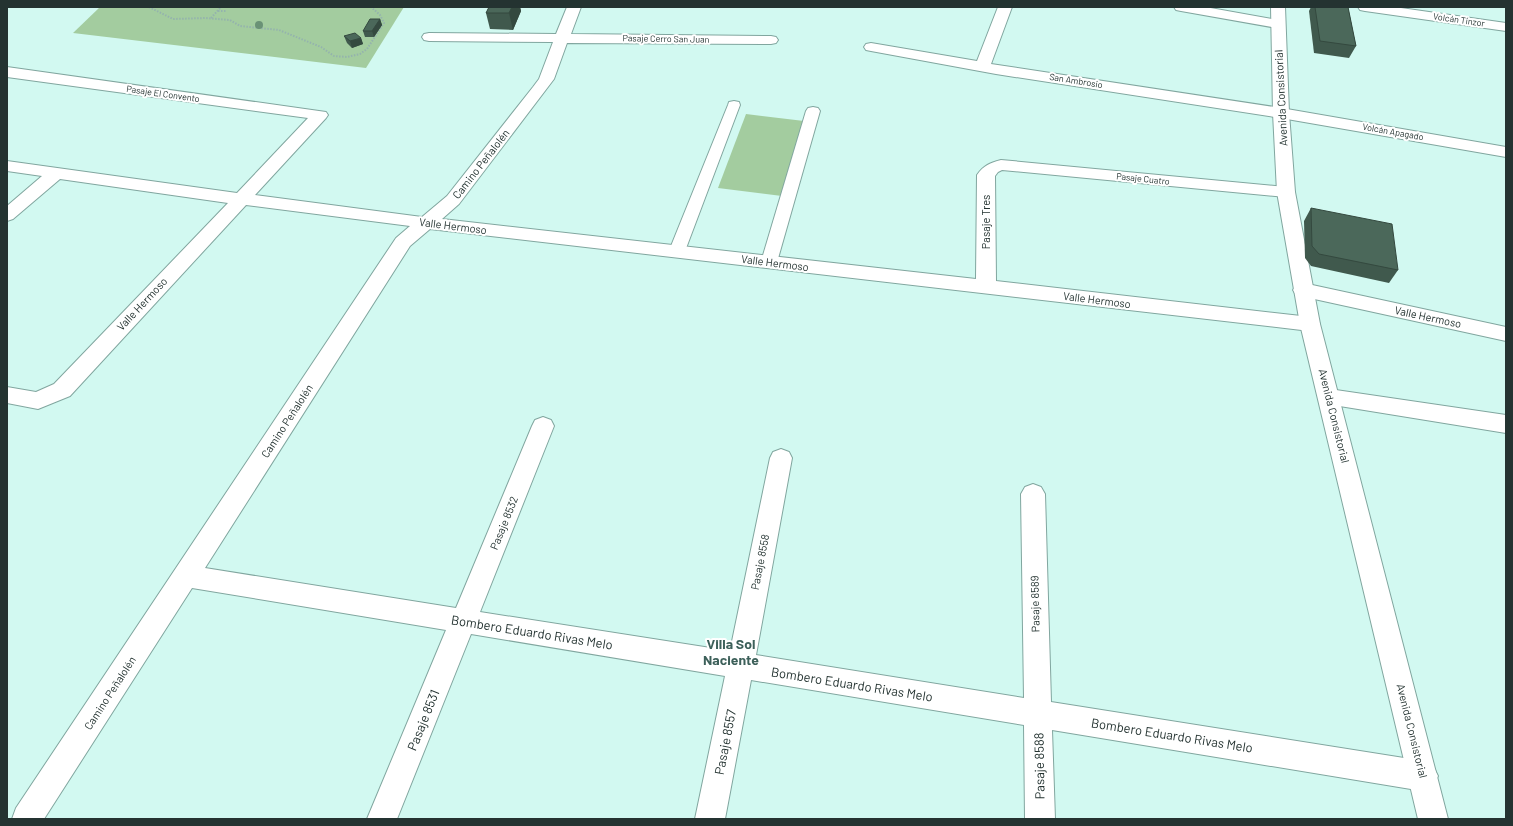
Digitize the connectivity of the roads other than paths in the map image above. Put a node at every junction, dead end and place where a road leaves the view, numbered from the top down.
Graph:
1 (574, 7) edge
2 (1005, 7) edge
3 (1181, 7) edge
4 (1365, 7) edge
5 (1278, 15) edge
6 (1506, 27) edge
7 (429, 37) dead end
8 (562, 38) junction
9 (771, 40) dead end
10 (871, 47) dead end
11 (982, 66) junction
12 (7, 72) edge
13 (734, 105) dead end
14 (813, 111) dead end
15 (1281, 113) junction
16 (320, 115) joint
17 (1506, 152) edge
18 (1001, 165) joint
19 (7, 166) edge
20 (56, 173) junction
21 (1286, 192) junction
22 (240, 200) junction
23 (7, 215) edge
24 (428, 223) junction
25 (677, 252) junction
26 (769, 262) junction
27 (986, 287) junction
28 (1303, 290) junction
29 (1310, 324) junction
30 (1506, 334) edge
31 (7, 395) edge
32 (1329, 397) junction
33 (1506, 424) edge
34 (543, 426) dead end
35 (781, 458) dead end
36 (1033, 494) dead end
37 (186, 576) junction
38 (464, 620) junction
39 (740, 666) junction
40 (1038, 714) junction
41 (1423, 776) junction
42 (27, 819) edge
43 (382, 819) edge
44 (710, 819) edge
45 (1040, 819) edge
46 (1433, 819) edge

1 - 8 street, Camino Peñalolén
2 - 11 street
3 - 5 street
4 - 6 street, Volcán Tinzor
5 - 15 street, Avenida Consistorial
7 - 8 street
8 - 9 street, Pasaje Cerro San Juan
8 - 24 street, Camino Peñalolén
10 - 11 street, San Ambrosio
11 - 15 street, San Ambrosio
12 - 16 street, Pasaje El Convento
13 - 25 lane
14 - 26 lane
15 - 17 street, Volcán Apagado
15 - 21 street, Avenida Consistorial
16 - 22 street, Valle Hermoso
18 - 21 street, Pasaje Cuatro
18 - 27 street, Pasaje Tres
19 - 20 street, Valle Hermoso
20 - 22 street, Valle Hermoso
20 - 23 street
21 - 28 street, Avenida Consistorial
22 - 24 street, Valle Hermoso
22 - 31 street, Valle Hermoso
24 - 25 street, Valle Hermoso
24 - 37 street, Camino Peñalolén
25 - 26 street, Valle Hermoso
26 - 27 street, Valle Hermoso
27 - 29 street, Valle Hermoso
28 - 29 street, Avenida Consistorial
28 - 30 street, Valle Hermoso
29 - 32 street, Avenida Consistorial
32 - 33 street
32 - 41 street, Avenida Consistorial
34 - 38 street, Pasaje 8532
35 - 39 street, Pasaje 8558
36 - 40 street, Pasaje 8589
37 - 38 street, Bombero Eduardo Rivas Melo
37 - 42 street, Camino Peñalolén
38 - 39 street, Bombero Eduardo Rivas Melo
38 - 43 street, Pasaje 8531
39 - 40 street, Bombero Eduardo Rivas Melo
39 - 44 street, Pasaje 8557
40 - 41 street, Bombero Eduardo Rivas Melo
40 - 45 street, Pasaje 8588
41 - 46 street, Avenida Consistorial

